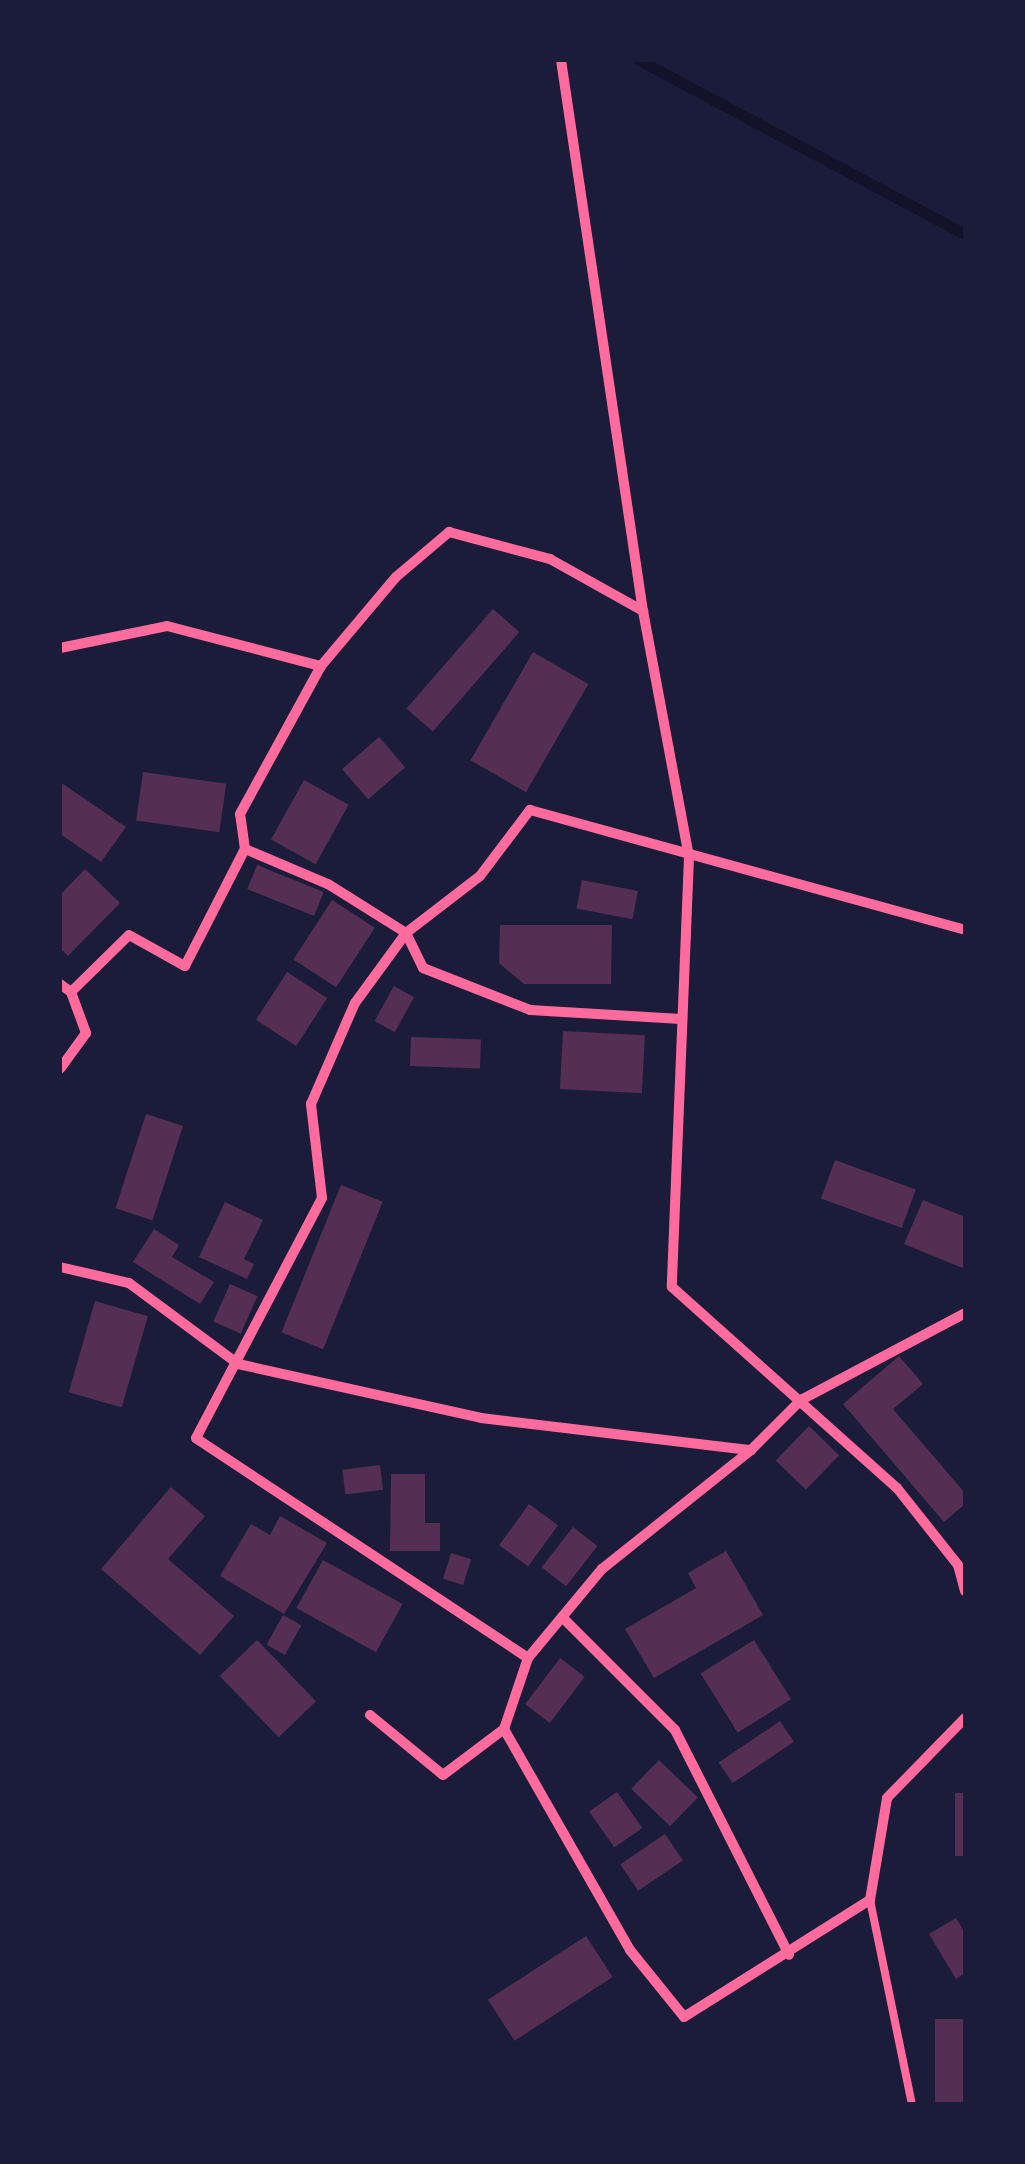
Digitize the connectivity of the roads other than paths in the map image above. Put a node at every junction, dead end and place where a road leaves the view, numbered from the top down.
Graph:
1 (561, 60) edge
2 (644, 611) junction
3 (60, 648) edge
4 (321, 666) junction
5 (245, 849) junction
6 (689, 857) junction
7 (965, 930) edge
8 (406, 933) junction
9 (60, 984) edge
10 (71, 992) junction
11 (680, 1019) junction
12 (60, 1069) edge
13 (60, 1267) edge
14 (965, 1313) edge
15 (238, 1364) junction
16 (800, 1400) junction
17 (751, 1450) junction
18 (965, 1591) edge
19 (562, 1617) junction
20 (528, 1658) junction
21 (370, 1715) dead end
22 (965, 1718) edge
23 (504, 1729) junction
24 (870, 1900) junction
25 (789, 1955) junction
26 (912, 2104) edge

1 - 2 street
2 - 4 street
2 - 6 street
3 - 4 street
4 - 5 street
5 - 8 street
5 - 10 street
6 - 7 street
6 - 8 street
6 - 11 street
8 - 11 street
8 - 15 street
9 - 10 street
10 - 12 street
11 - 16 street
13 - 15 street
14 - 16 street
15 - 17 street
15 - 20 street
16 - 17 street
16 - 18 street
17 - 19 street
19 - 20 street
19 - 25 street
20 - 23 street
21 - 23 street
22 - 24 street
23 - 25 street
24 - 25 street
24 - 26 lane

